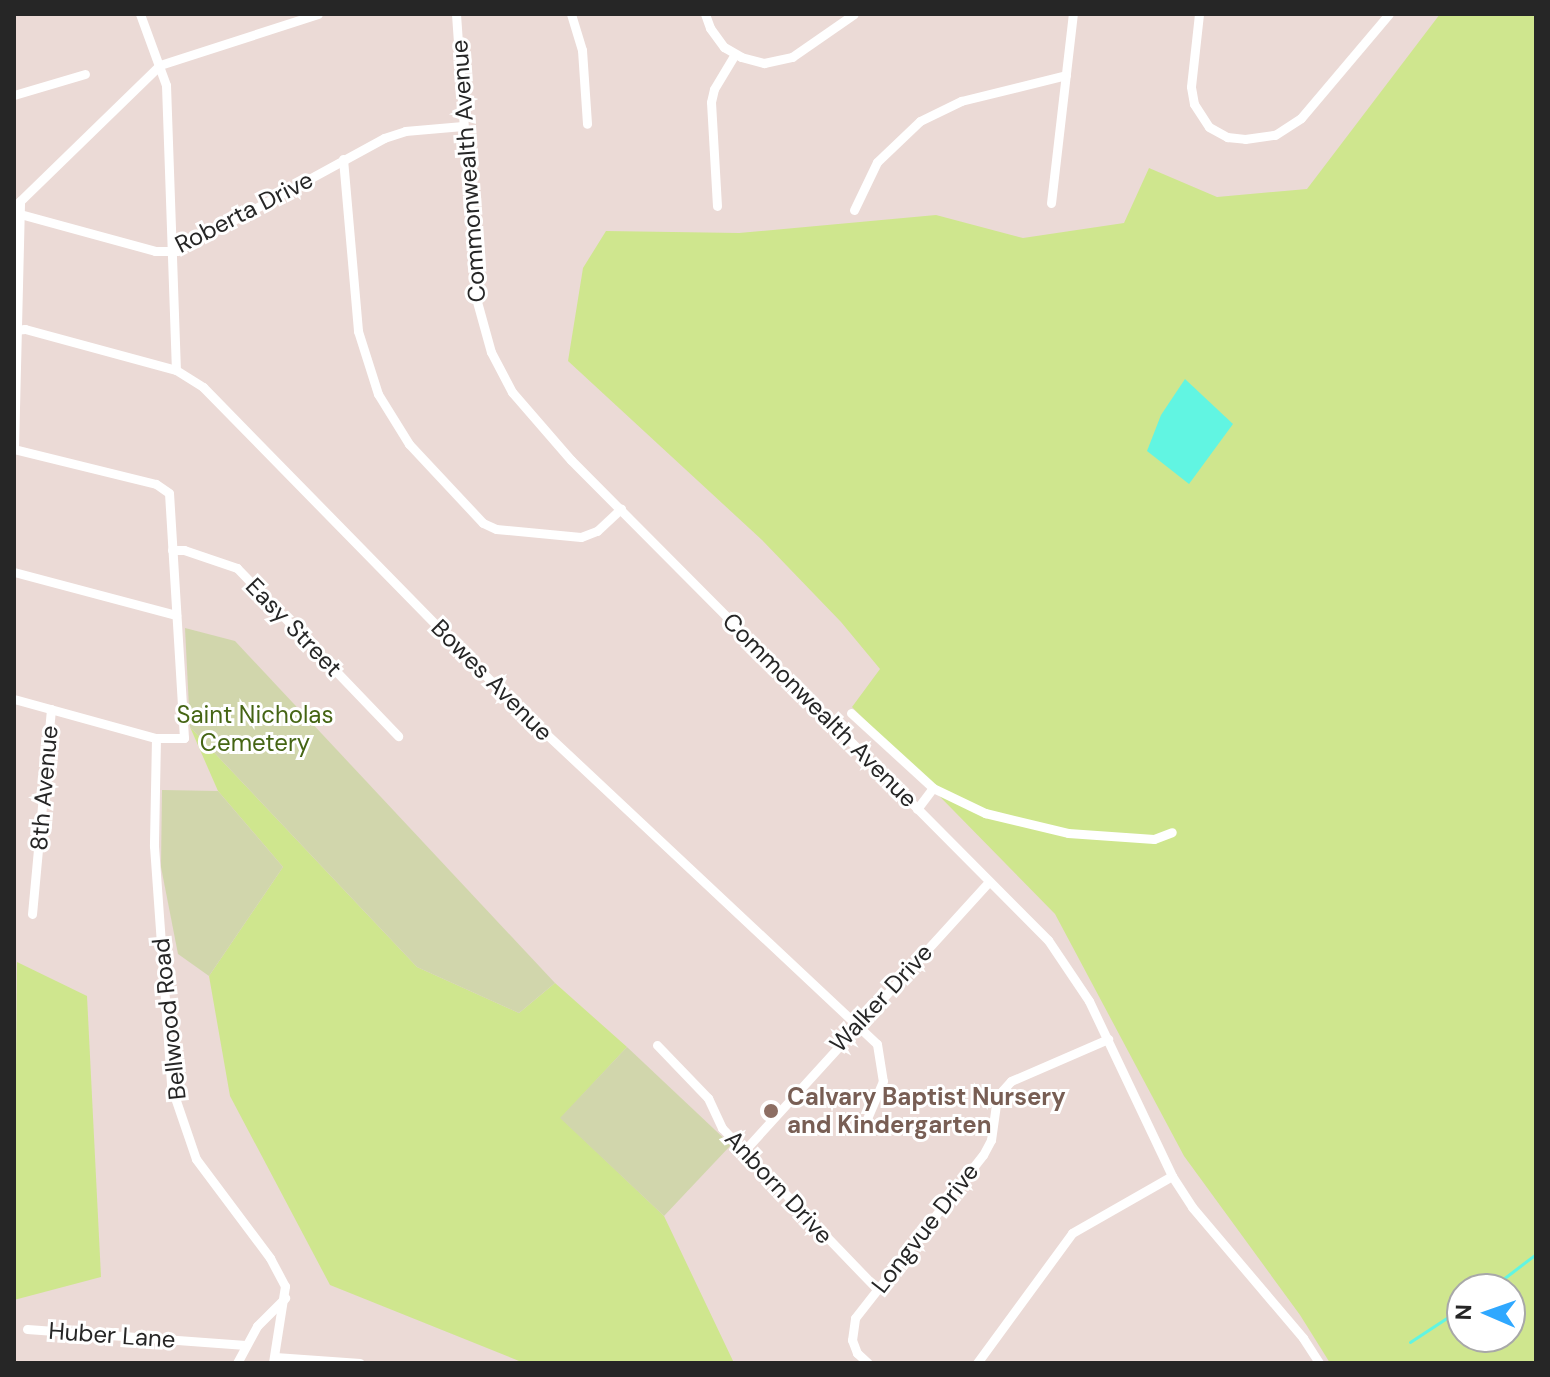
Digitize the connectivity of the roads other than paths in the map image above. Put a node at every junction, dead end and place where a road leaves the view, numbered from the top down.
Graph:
1 (140, 14) edge
2 (318, 14) edge
3 (456, 14) edge
4 (571, 14) edge
5 (705, 14) edge
6 (854, 14) edge
7 (1073, 14) edge
8 (1199, 14) edge
9 (1389, 14) edge
10 (735, 54) junction
11 (160, 65) junction
12 (85, 74) dead end
13 (1066, 75) junction
14 (14, 95) edge
15 (587, 124) dead end
16 (463, 126) junction
17 (343, 159) junction
18 (1051, 203) dead end
19 (717, 206) dead end
20 (18, 207) edge
21 (854, 210) dead end
22 (172, 252) junction
23 (15, 330) edge
24 (176, 370) junction
25 (14, 449) edge
26 (621, 509) junction
27 (172, 550) junction
28 (14, 572) edge
29 (176, 615) junction
30 (14, 699) edge
31 (51, 709) junction
32 (851, 713) dead end
33 (398, 736) dead end
34 (156, 738) junction
35 (933, 788) junction
36 (917, 809) junction
37 (1172, 832) dead end
38 (989, 882) junction
39 (32, 914) dead end
40 (858, 1023) junction
41 (1108, 1039) junction
42 (657, 1045) dead end
43 (866, 1121) dead end
44 (743, 1152) junction
45 (1172, 1176) junction
46 (876, 1288) junction
47 (285, 1298) junction
48 (27, 1329) dead end
49 (245, 1345) junction
50 (274, 1360) edge
51 (237, 1363) edge
52 (360, 1363) edge
53 (868, 1363) edge
54 (977, 1363) edge
55 (1319, 1363) edge

1 - 11 street
2 - 11 street
3 - 16 street, Commonwealth Avenue
4 - 15 street
5 - 10 street
6 - 10 street
7 - 13 street
8 - 9 street
10 - 19 street
11 - 20 street
11 - 22 street
12 - 14 street
13 - 18 street
13 - 21 street
16 - 17 street, Roberta Drive
16 - 26 street, Commonwealth Avenue
17 - 22 street, Roberta Drive
17 - 26 street
20 - 22 street, Roberta Drive
20 - 23 street
22 - 24 street
23 - 24 street, Bowes Avenue
23 - 25 street
24 - 40 street, Bowes Avenue
25 - 27 street
26 - 36 street, Commonwealth Avenue
27 - 29 street
27 - 33 street, Easy Street
28 - 29 street
29 - 34 street
30 - 31 street
31 - 34 street
31 - 39 street, 8th Avenue
32 - 35 street
34 - 47 street, Bellwood Road
35 - 36 street
35 - 37 street
36 - 38 street, Commonwealth Avenue
38 - 40 street, Walker Drive
38 - 41 street, Commonwealth Avenue
40 - 43 street, Bowes Avenue
40 - 44 street, Walker Drive
41 - 45 street, Commonwealth Avenue
41 - 46 street, Longvue Drive
42 - 44 street, Anborn Drive
44 - 46 street, Anborn Drive
45 - 54 street
45 - 55 street, Commonwealth Avenue
46 - 53 street, Longvue Drive
47 - 49 street
47 - 50 street, Bellwood Road
48 - 49 street, Huber Lane
49 - 51 street
50 - 52 street

